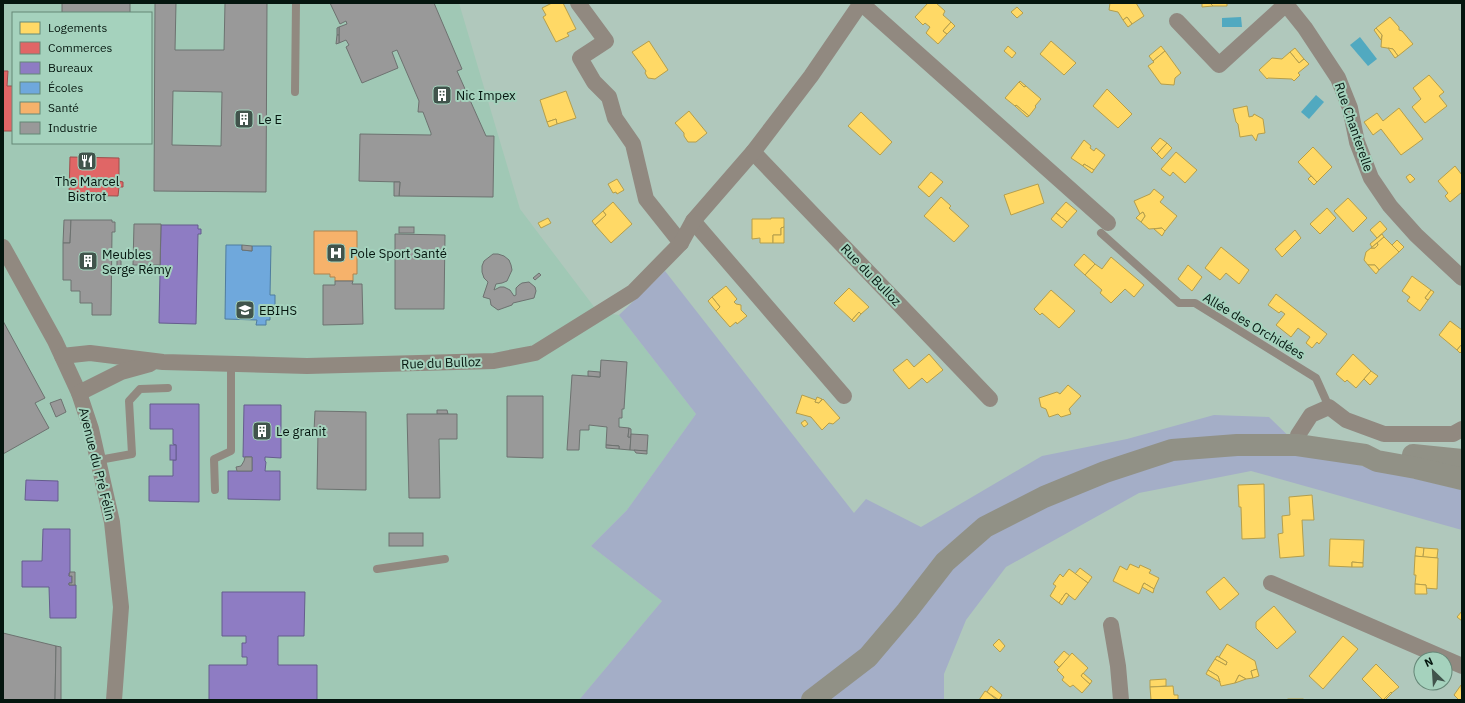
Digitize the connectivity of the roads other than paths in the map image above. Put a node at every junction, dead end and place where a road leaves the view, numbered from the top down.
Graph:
1 (296, 3) edge
2 (578, 3) edge
3 (861, 3) edge
4 (1286, 4) edge
5 (1177, 21) dead end
6 (295, 92) dead end
7 (753, 152) junction
8 (693, 221) junction
9 (1104, 228) joint
10 (681, 243) junction
11 (3, 247) edge
12 (1462, 278) edge
13 (62, 356) junction
14 (163, 362) junction
15 (231, 364) junction
16 (168, 388) dead end
17 (79, 393) junction
18 (844, 396) dead end
19 (990, 399) dead end
20 (1330, 407) junction
21 (1462, 429) edge
22 (1297, 445) junction
23 (1365, 456) junction
24 (99, 460) junction
25 (1462, 460) edge
26 (1462, 479) edge
27 (215, 490) dead end
28 (445, 559) dead end
29 (376, 569) dead end
30 (1271, 583) dead end
31 (1111, 625) dead end
32 (1462, 666) edge
33 (114, 700) edge
34 (812, 700) edge
35 (1121, 700) edge

1 - 6 lane
2 - 10 street
3 - 7 street, Rue du Bulloz
3 - 9 street, Rue du Bulloz
4 - 5 street, Rue Chanterelle
4 - 12 street, Rue Chanterelle
7 - 8 street, Rue du Bulloz
7 - 19 street, Rue du Bulloz
8 - 10 street, Rue du Bulloz
8 - 18 street
9 - 20 lane, Allée des Orchidées
10 - 15 street, Rue du Bulloz
11 - 13 street, Avenue du Pré Félin
13 - 14 street, Rue du Bulloz
13 - 17 street, Avenue du Pré Félin
14 - 15 street, Rue du Bulloz
14 - 17 street, Rue du Bulloz
15 - 27 lane
16 - 24 lane
17 - 24 street, Avenue du Pré Félin
20 - 21 street
20 - 22 street
22 - 23 main road
22 - 34 main road
23 - 25 main road
23 - 26 main road
24 - 33 street, Avenue du Pré Félin
28 - 29 lane
30 - 32 street
31 - 35 street

